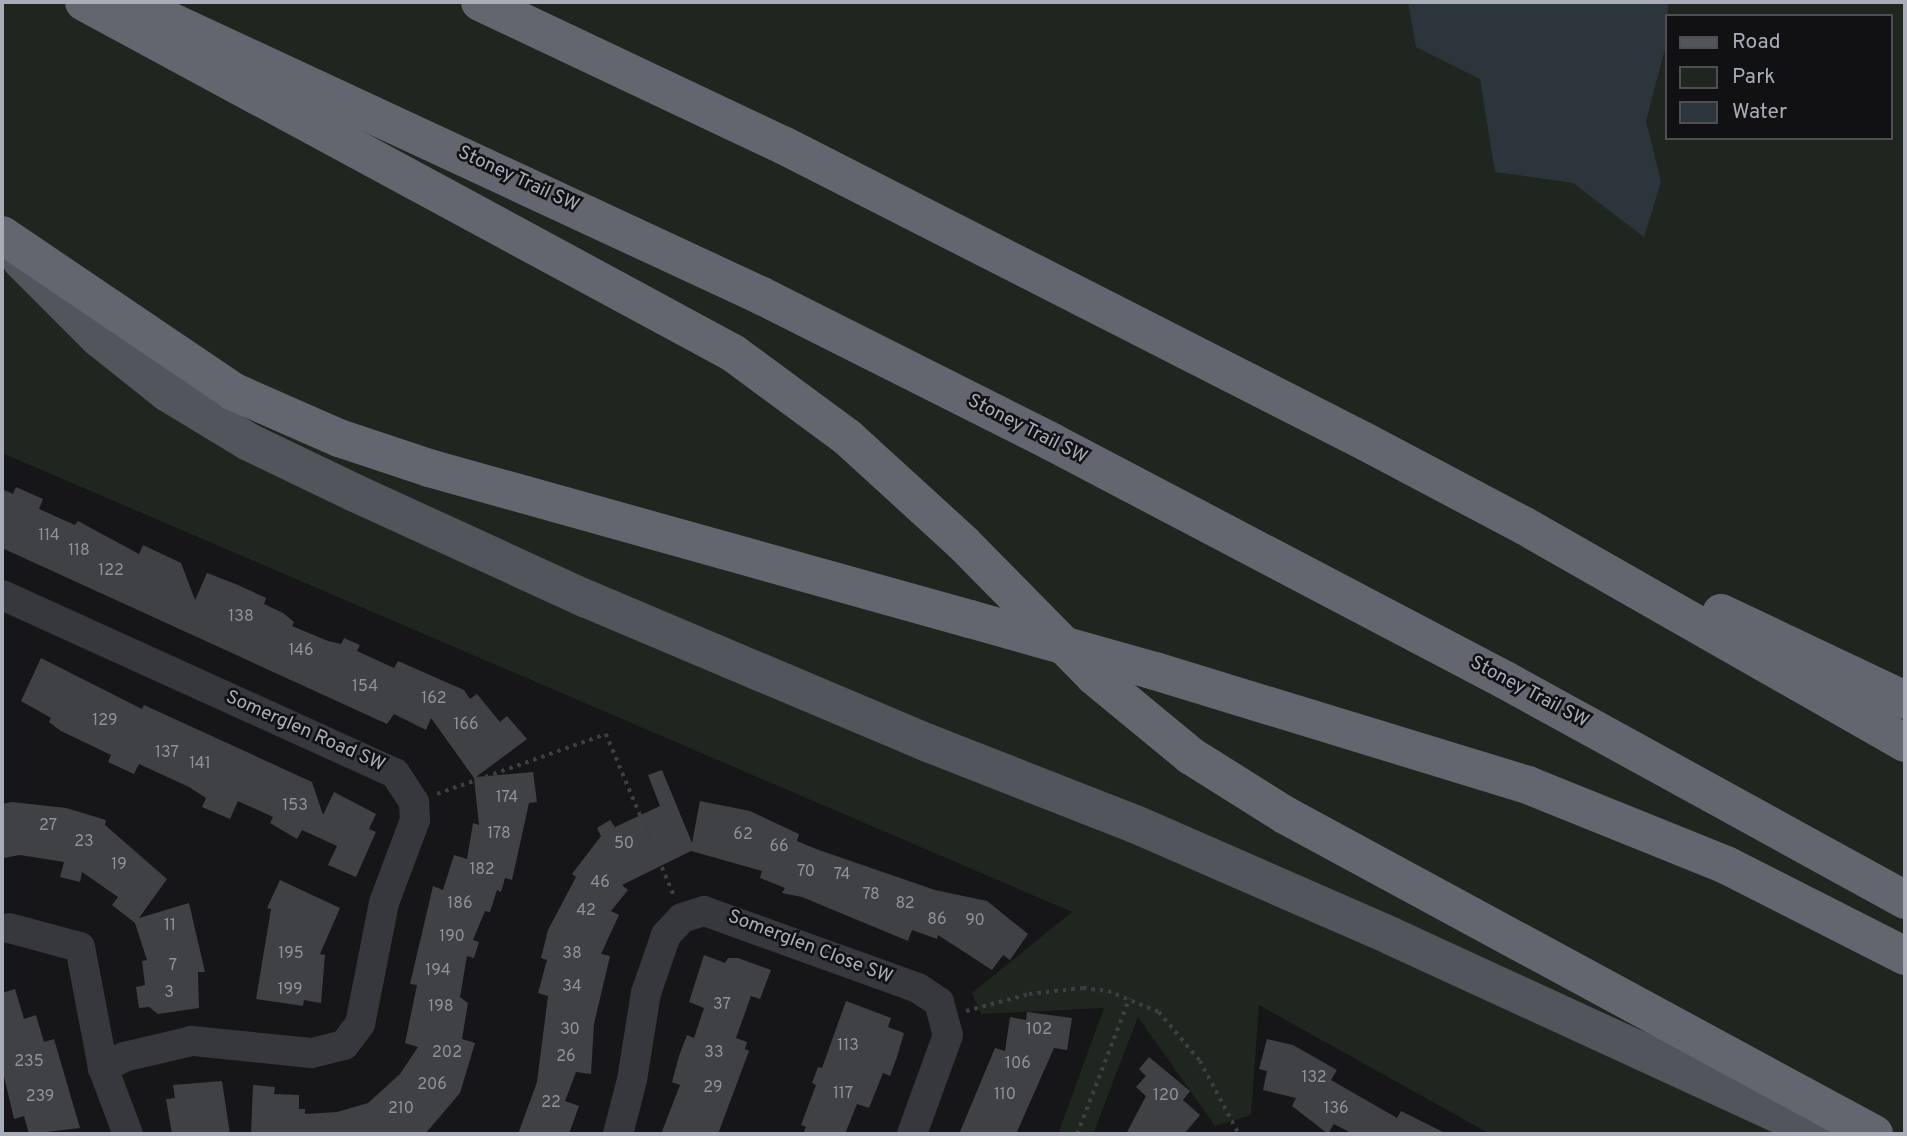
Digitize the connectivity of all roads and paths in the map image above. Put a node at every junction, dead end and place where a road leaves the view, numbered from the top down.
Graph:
1 (85, 2) edge
2 (128, 2) edge
3 (480, 2) edge
4 (2, 235) edge
5 (2, 241) edge
6 (1523, 525) junction
7 (2, 595) edge
8 (1905, 700) edge
9 (1905, 743) edge
10 (414, 802) junction
11 (1905, 900) edge
12 (682, 918) junction
13 (9, 928) dead end
14 (1905, 956) edge
15 (1129, 999) junction
16 (945, 1013) junction
17 (103, 1068) junction
18 (128, 1134) edge
19 (618, 1134) edge
20 (912, 1134) edge
21 (1077, 1134) edge
22 (1239, 1134) edge
23 (1822, 1134) edge
24 (1874, 1134) edge

1 - 24 highway
2 - 11 highway, Stoney Trail SW
3 - 6 highway
4 - 14 highway, bridge
5 - 23 main road
6 - 8 highway
6 - 9 highway
7 - 10 street, Somerglen Road SW
10 - 12 path
10 - 17 street
12 - 16 street, Somerglen Close SW
12 - 19 street
13 - 17 street
15 - 16 path
15 - 21 path
15 - 22 path
16 - 20 street
17 - 18 street

